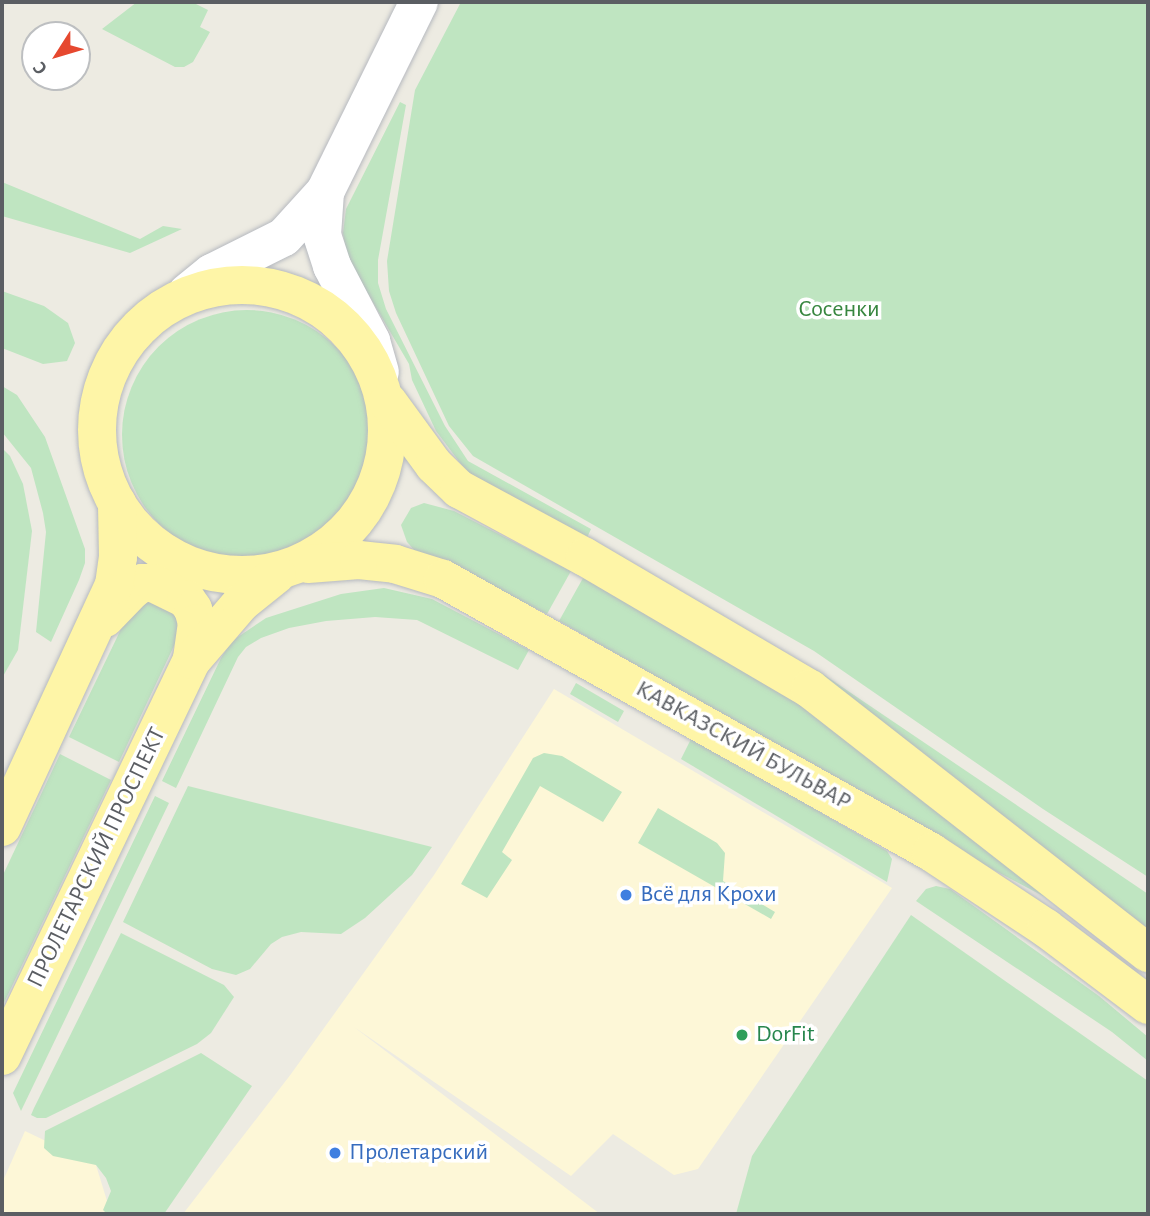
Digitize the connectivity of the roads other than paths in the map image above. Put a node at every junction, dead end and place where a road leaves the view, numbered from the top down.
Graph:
1 (419, 2) edge
2 (325, 192) junction
3 (187, 293) junction
4 (384, 387) junction
5 (117, 503) junction
6 (293, 569) junction
7 (96, 627) junction
8 (192, 660) junction
9 (2, 827) edge
10 (1148, 953) edge
11 (1148, 1005) edge
12 (2, 1056) edge

1 - 2 main road
2 - 3 main road
2 - 4 main road
3 - 4 main road
3 - 5 main road
4 - 6 main road, ПРОЛЕТАРСКИЙ ПРОСПЕКТ
4 - 10 main road
5 - 6 main road, КАВКАЗСКИЙ БУЛЬВАР
5 - 7 main road, ПРОЛЕТАРСКИЙ ПРОСПЕКТ
6 - 8 main road, ПРОЛЕТАРСКИЙ ПРОСПЕКТ
6 - 11 main road, КАВКАЗСКИЙ БУЛЬВАР
7 - 8 main road, ПРОЛЕТАРСКИЙ ПРОСПЕКТ
7 - 9 main road, ПРОЛЕТАРСКИЙ ПРОСПЕКТ
8 - 12 main road, ПРОЛЕТАРСКИЙ ПРОСПЕКТ

